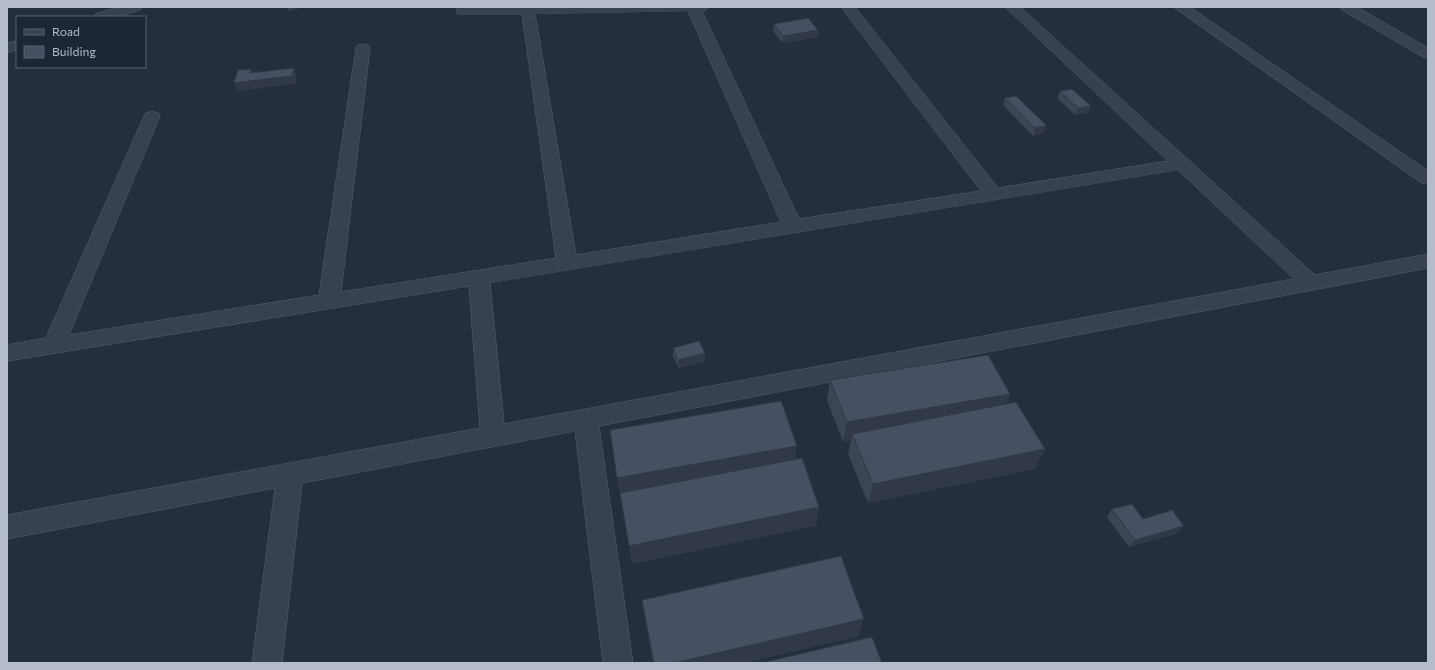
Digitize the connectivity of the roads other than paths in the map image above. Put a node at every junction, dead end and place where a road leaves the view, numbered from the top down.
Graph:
1 (136, 7) edge
2 (693, 7) edge
3 (701, 7) edge
4 (848, 7) edge
5 (1012, 7) edge
6 (1181, 7) edge
7 (1347, 7) edge
8 (528, 10) junction
9 (463, 11) dead end
10 (104, 16) edge
11 (363, 48) dead end
12 (1428, 54) edge
13 (152, 116) dead end
14 (1183, 164) junction
15 (1428, 179) edge
16 (994, 195) junction
17 (793, 227) junction
18 (1428, 261) edge
19 (567, 263) junction
20 (479, 278) junction
21 (1311, 283) junction
22 (329, 301) junction
23 (54, 345) junction
24 (7, 353) edge
25 (586, 419) junction
26 (493, 436) junction
27 (290, 474) junction
28 (7, 527) edge
29 (267, 663) edge
30 (618, 663) edge

1 - 10 street
2 - 3 street
2 - 8 street
2 - 17 street
4 - 16 street
5 - 14 street
6 - 15 street
7 - 12 street
8 - 9 street
8 - 19 street
11 - 22 street
13 - 23 street
14 - 16 street
14 - 21 street
16 - 17 street
17 - 19 street
18 - 21 street
19 - 20 street
20 - 22 street
20 - 26 street
21 - 25 street
22 - 23 street
23 - 24 street
25 - 26 street
25 - 30 street
26 - 27 street
27 - 28 street
27 - 29 street

